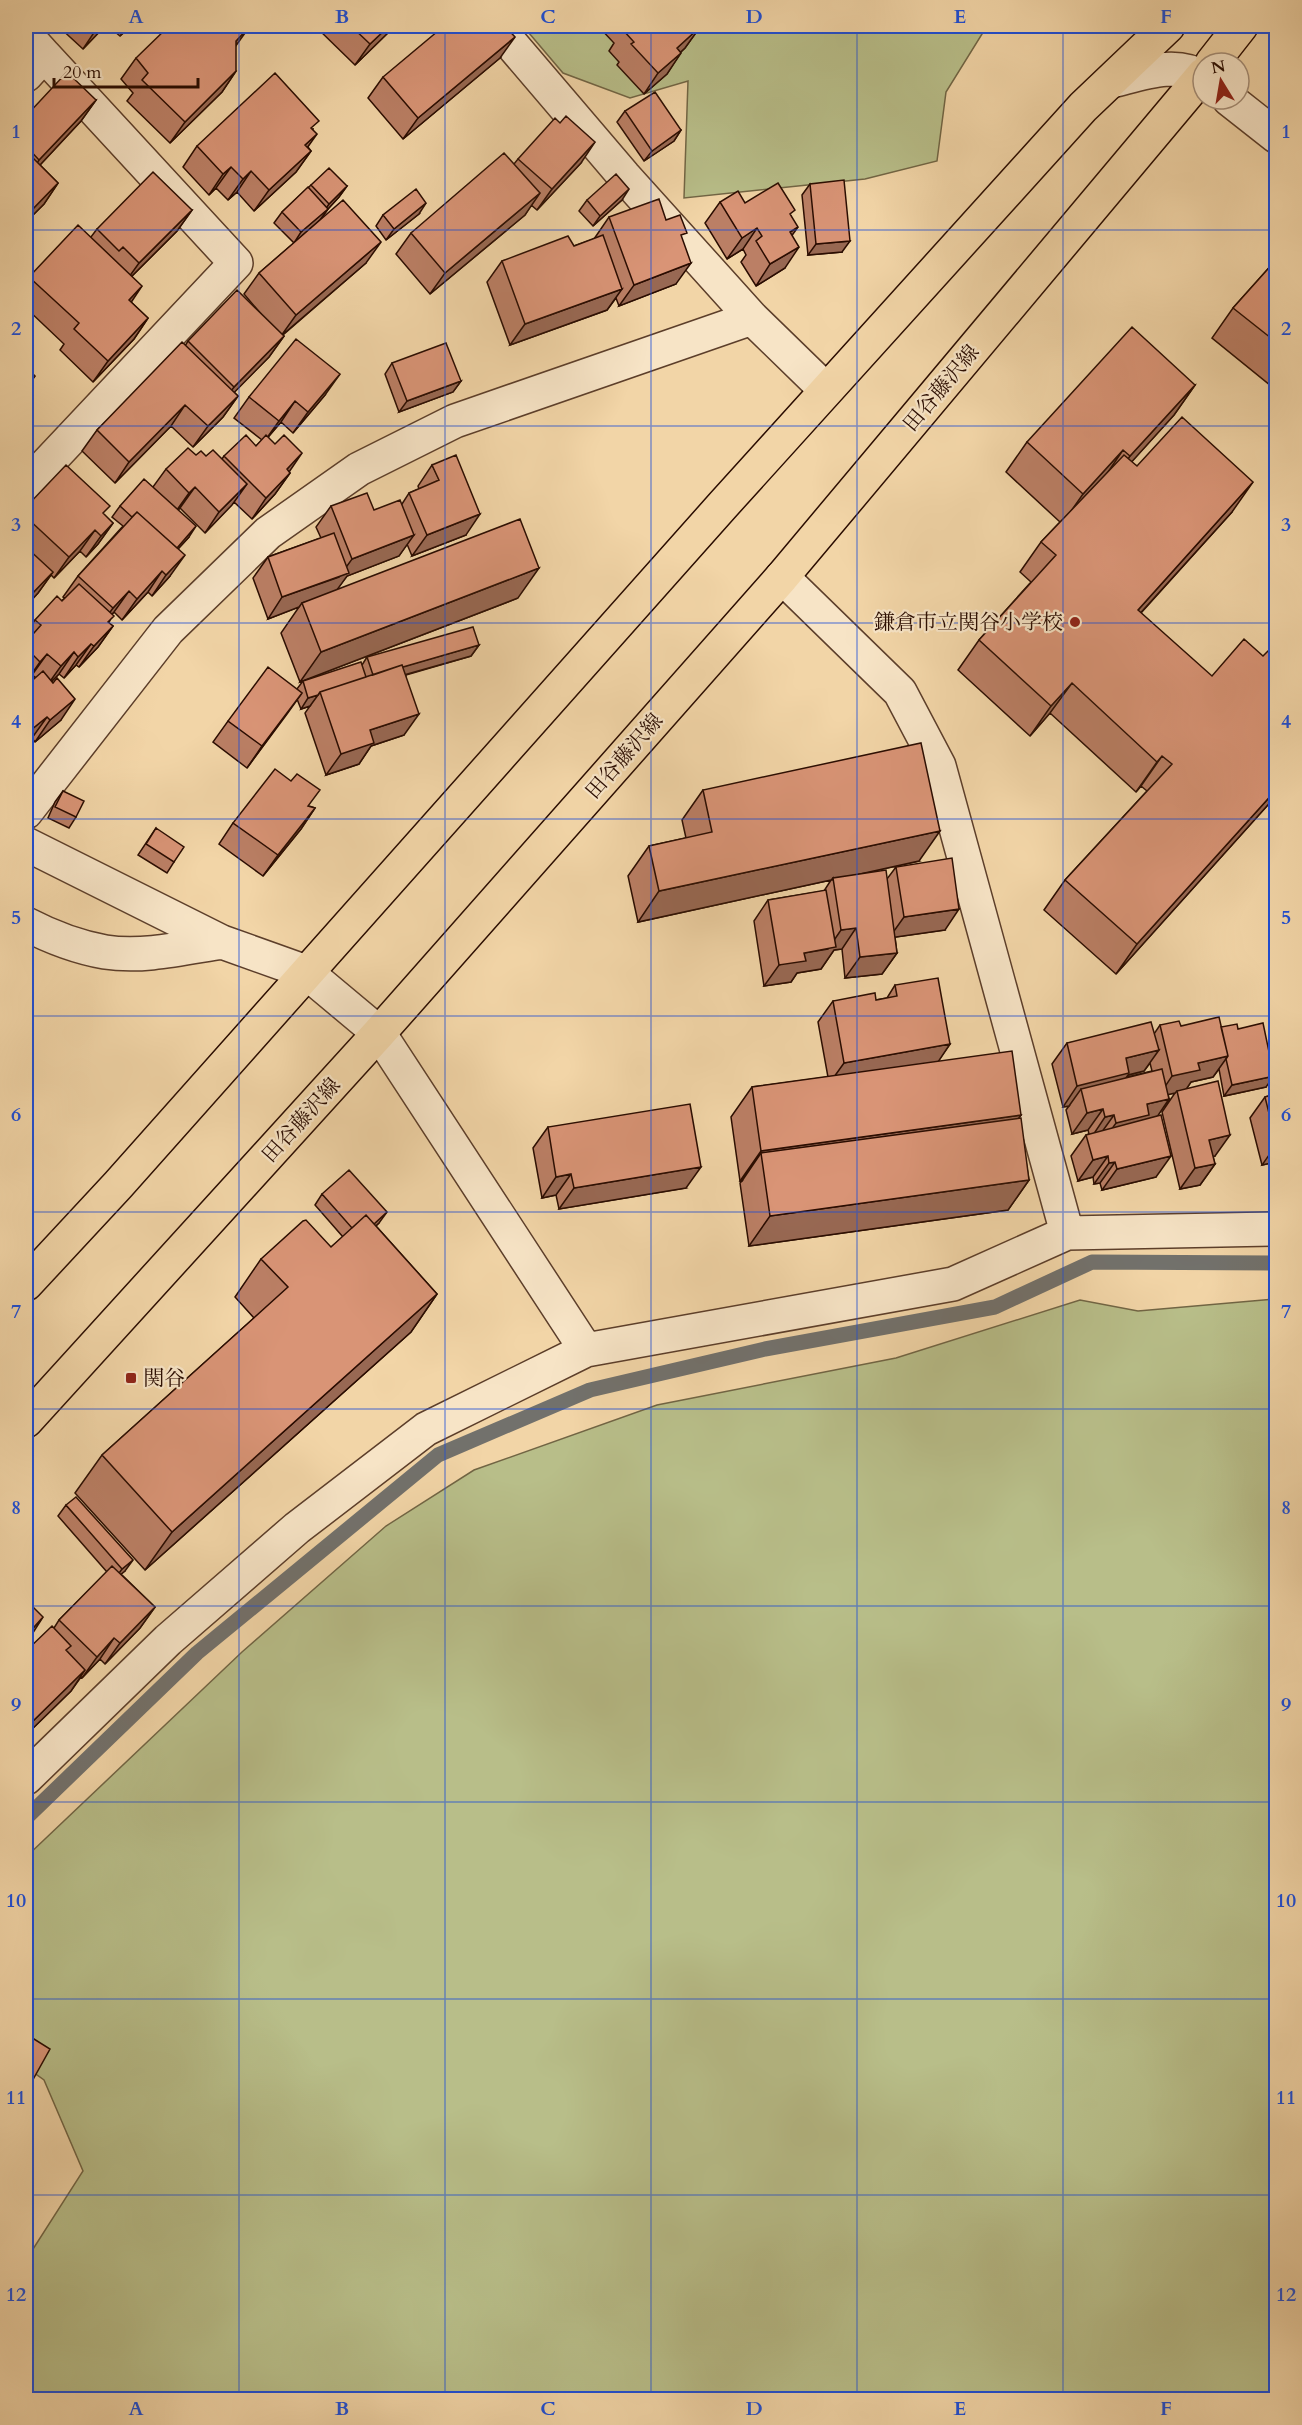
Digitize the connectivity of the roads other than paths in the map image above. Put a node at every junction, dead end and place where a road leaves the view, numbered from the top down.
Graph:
1 (496, 26) edge
2 (1168, 26) edge
3 (1241, 26) edge
4 (1222, 51) edge
5 (32, 55) edge
6 (1191, 70) edge
7 (1112, 81) junction
8 (1191, 91) edge
9 (1244, 111) edge
10 (1276, 136) edge
11 (752, 318) junction
12 (826, 390) junction
13 (26, 486) edge
14 (782, 577) junction
15 (26, 812) edge
16 (26, 844) edge
17 (26, 924) edge
18 (222, 942) junction
19 (306, 972) junction
20 (380, 1033) junction
21 (1276, 1229) edge
22 (1067, 1233) junction
23 (26, 1284) edge
24 (586, 1350) junction
25 (26, 1421) edge
26 (26, 1778) edge

1 - 11 street
2 - 7 main road
3 - 4 main road, 田谷藤沢線
5 - 13 street
6 - 7 street
7 - 12 main road
8 - 14 main road, 田谷藤沢線
9 - 10 street
11 - 12 street
11 - 15 street
12 - 19 main road
14 - 20 main road, 田谷藤沢線
14 - 22 street
16 - 18 street
17 - 18 street
18 - 19 street
19 - 20 street
19 - 23 main road
20 - 24 street
20 - 25 main road, 田谷藤沢線
21 - 22 street
22 - 24 street
24 - 26 street

